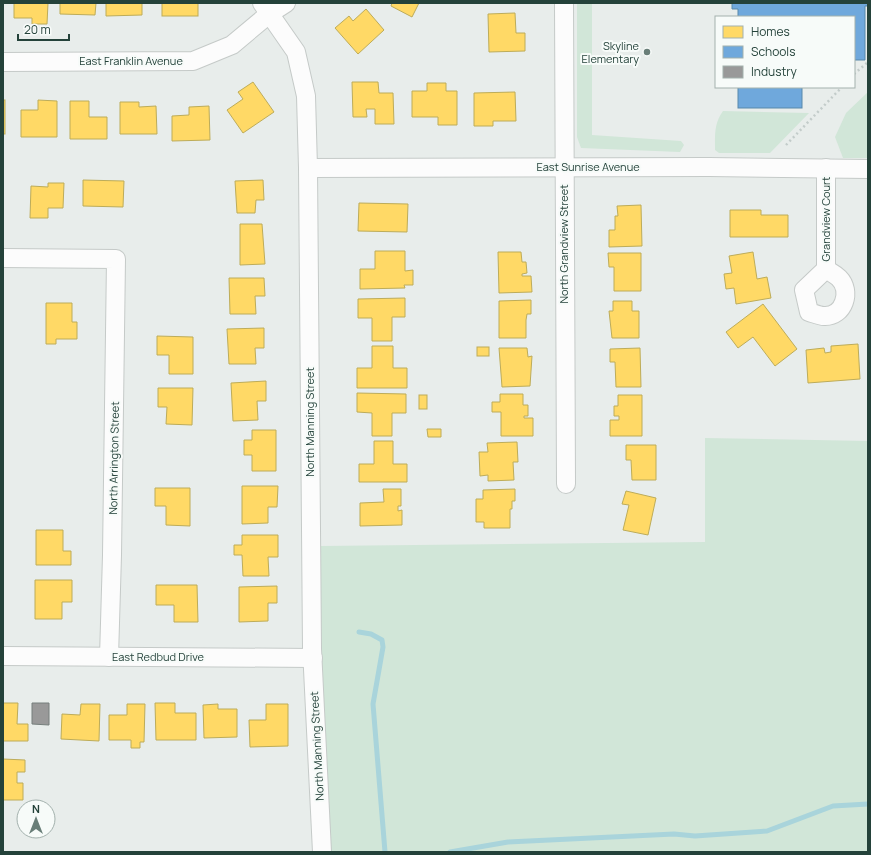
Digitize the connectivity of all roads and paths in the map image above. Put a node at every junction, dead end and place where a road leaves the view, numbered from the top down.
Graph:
1 (286, 3) edge
2 (564, 3) edge
3 (266, 8) edge
4 (3, 62) edge
5 (868, 62) edge
6 (855, 73) edge
7 (841, 88) edge
8 (786, 145) dead end
9 (564, 166) junction
10 (308, 168) junction
11 (826, 168) junction
12 (868, 169) edge
13 (3, 258) edge
14 (826, 269) dead end
15 (566, 484) dead end
16 (3, 656) edge
17 (109, 656) junction
18 (312, 658) junction
19 (322, 852) edge

1 - 3 street, East Franklin Avenue
2 - 9 street, North Grandview Street
3 - 4 street, East Franklin Avenue
3 - 10 street, North Manning Street
5 - 6 path
7 - 8 path
9 - 10 street, East Sunrise Avenue
9 - 11 street, East Sunrise Avenue
9 - 15 street, North Grandview Street
10 - 18 street, North Manning Street
11 - 12 street, East Sunrise Avenue
11 - 14 street, Grandview Court
13 - 17 street, North Arrington Street
16 - 17 street, East Redbud Drive
17 - 18 street, East Redbud Drive
18 - 19 street, North Manning Street

